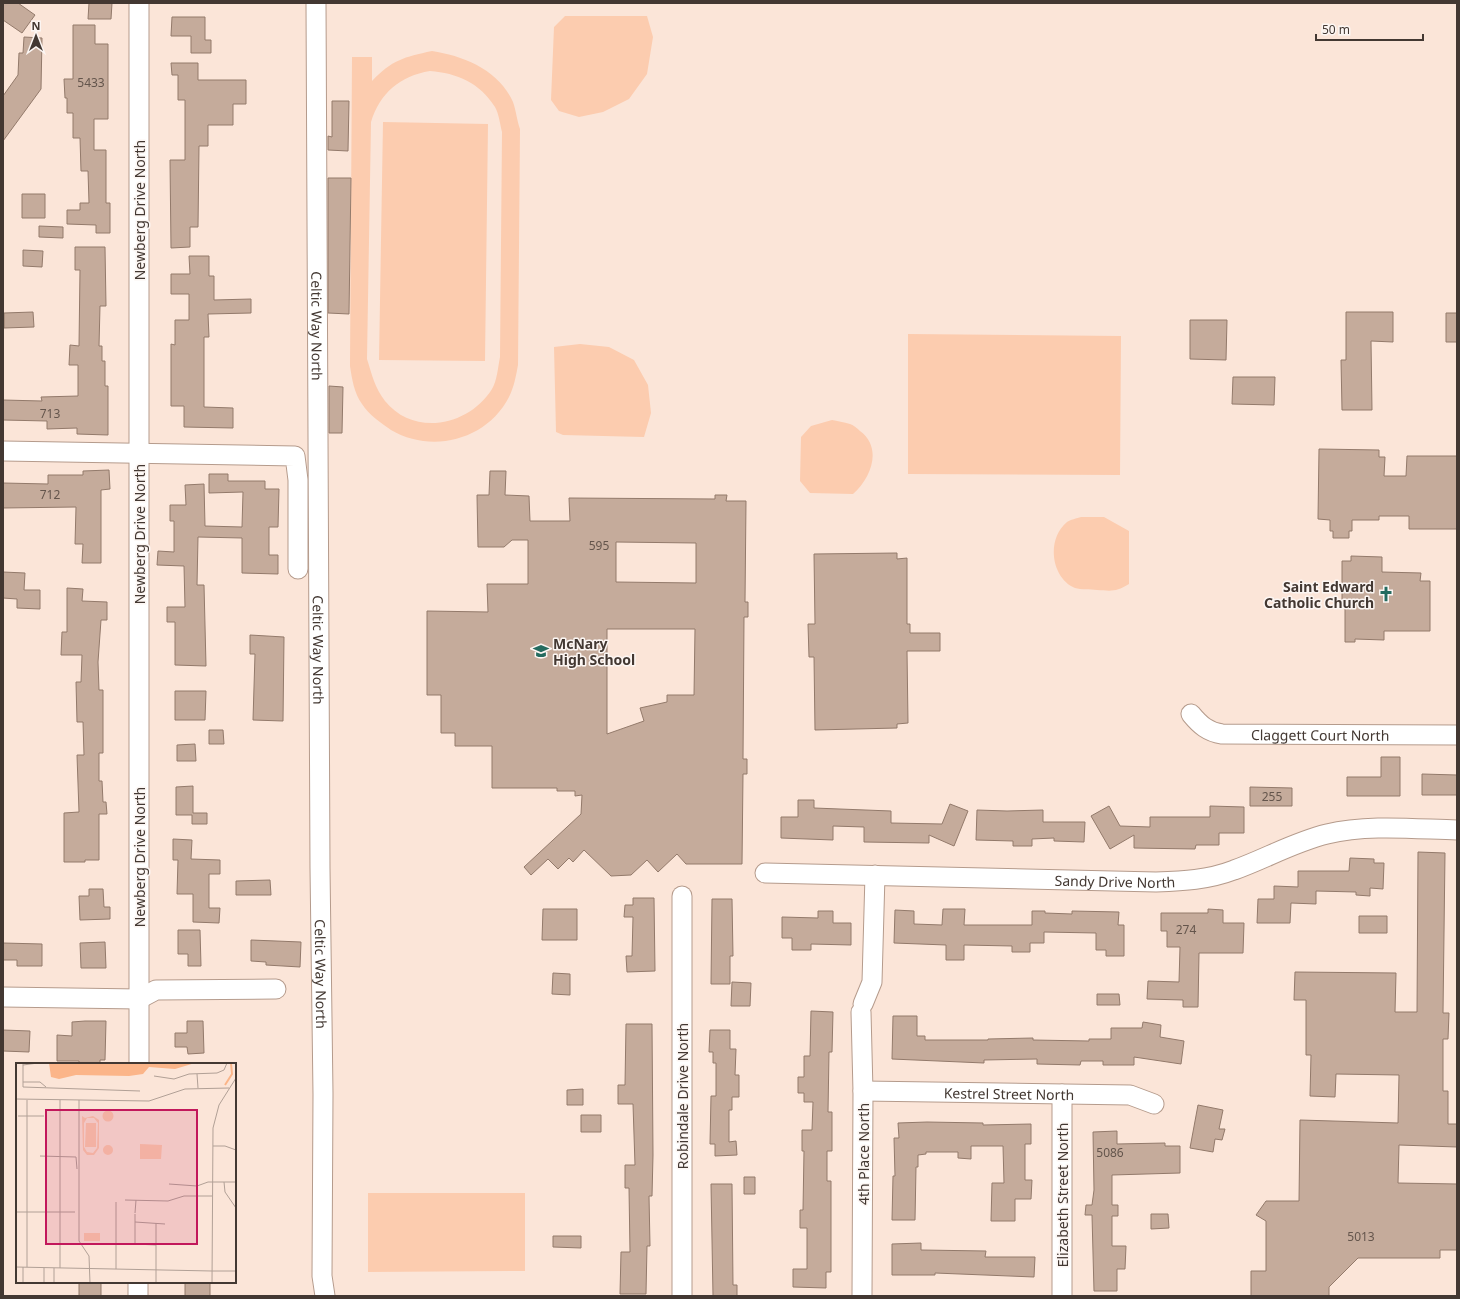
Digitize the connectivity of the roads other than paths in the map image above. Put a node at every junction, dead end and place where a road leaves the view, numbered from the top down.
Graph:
1 (139, 3) edge
2 (316, 3) edge
3 (3, 451) edge
4 (139, 452) junction
5 (298, 569) dead end
6 (1191, 714) dead end
7 (1457, 735) edge
8 (1457, 830) edge
9 (765, 873) dead end
10 (875, 875) junction
11 (682, 896) dead end
12 (276, 989) dead end
13 (3, 997) edge
14 (139, 999) junction
15 (139, 1063) edge
16 (863, 1092) junction
17 (1062, 1094) junction
18 (1154, 1104) dead end
19 (138, 1283) edge
20 (138, 1296) edge
21 (325, 1296) edge
22 (682, 1296) edge
23 (862, 1296) edge
24 (1062, 1296) edge

1 - 4 street, Newberg Drive North
2 - 21 street, Celtic Way North
3 - 4 street
4 - 5 street
4 - 14 street, Newberg Drive North
6 - 7 street, Claggett Court North
8 - 10 street, Sandy Drive North
9 - 10 street, Sandy Drive North
10 - 16 street, 4th Place North
11 - 22 street, Robindale Drive North
12 - 14 street
13 - 14 street
14 - 15 street, Newberg Drive North
16 - 17 street, Kestrel Street North
16 - 23 street, 4th Place North
17 - 18 street, Kestrel Street North
17 - 24 street, Elizabeth Street North
19 - 20 street

